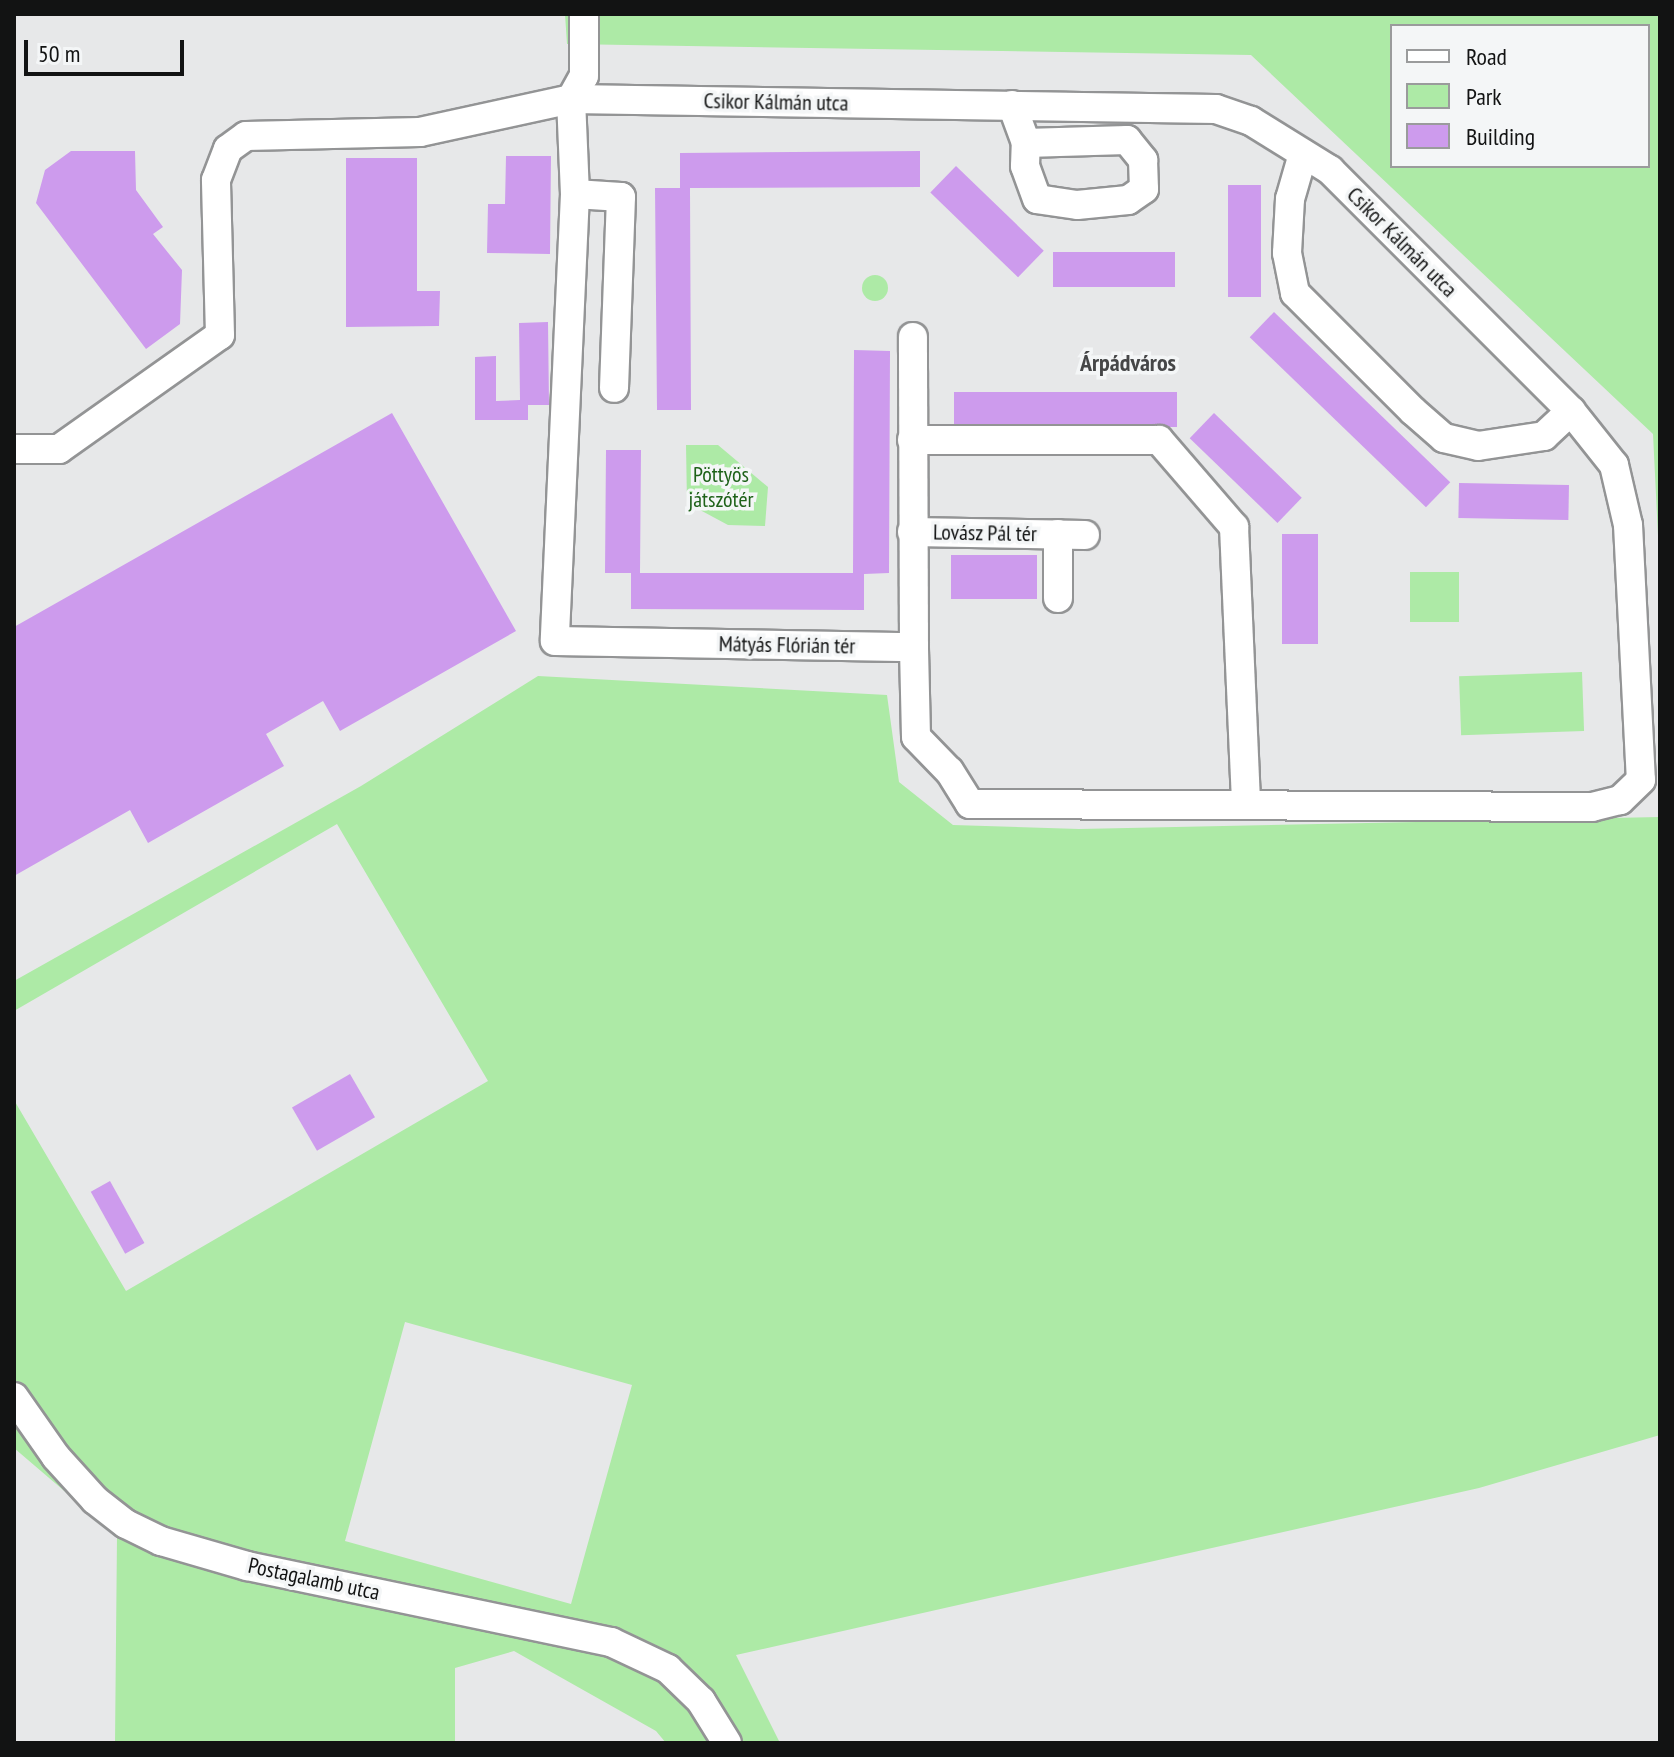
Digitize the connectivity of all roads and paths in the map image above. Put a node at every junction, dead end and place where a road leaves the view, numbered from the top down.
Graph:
1 (580, 18) edge
2 (571, 99) junction
3 (1012, 105) junction
4 (1026, 143) dead end
5 (1303, 154) junction
6 (575, 194) junction
7 (913, 337) dead end
8 (614, 388) dead end
9 (1571, 411) junction
10 (912, 440) junction
11 (14, 449) edge
12 (912, 532) junction
13 (1058, 598) dead end
14 (914, 647) junction
15 (1246, 805) junction
16 (14, 1397) edge
17 (727, 1743) edge

1 - 2 street
2 - 3 street, Csikor Kálmán utca
2 - 6 street
2 - 11 street, Csikor Kálmán utca
3 - 4 street
3 - 5 street, Csikor Kálmán utca
5 - 9 street, Csikor Kálmán utca
5 - 9 street
6 - 8 street
6 - 14 street, Mátyás Flórián tér
7 - 10 street
9 - 15 street, Csikor Kálmán utca
10 - 12 street
10 - 15 street
12 - 13 street, Lovász Pál tér
12 - 14 street
14 - 15 street, Csikor Kálmán utca
16 - 17 street, Postagalamb utca

